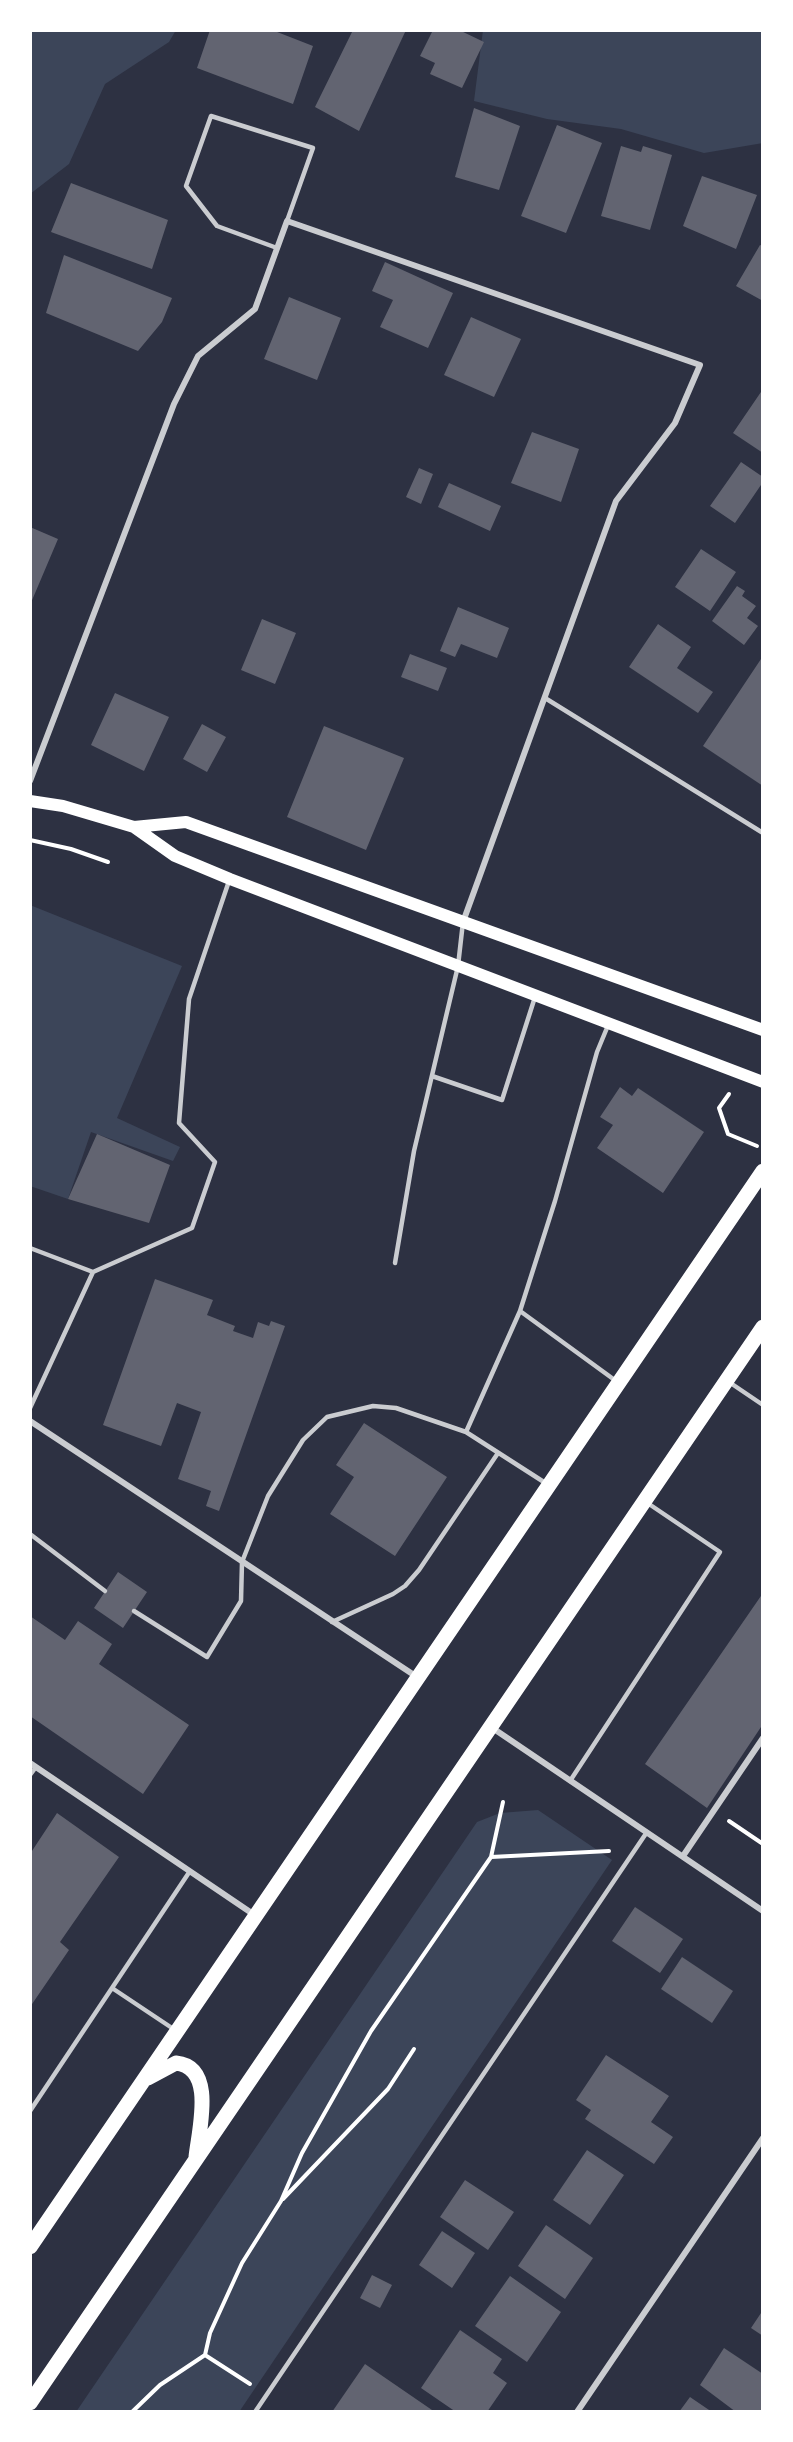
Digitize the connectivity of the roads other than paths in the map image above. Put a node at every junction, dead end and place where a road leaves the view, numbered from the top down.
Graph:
1 (287, 221) junction
2 (277, 248) junction
3 (545, 698) junction
4 (30, 782) edge
5 (30, 801) edge
6 (134, 827) junction
7 (763, 833) edge
8 (230, 879) junction
9 (463, 922) junction
10 (458, 966) junction
11 (535, 996) junction
12 (609, 1023) junction
13 (763, 1030) edge
14 (432, 1076) junction
15 (763, 1082) edge
16 (763, 1171) edge
17 (30, 1248) edge
18 (395, 1263) dead end
19 (93, 1272) junction
20 (520, 1311) junction
21 (763, 1327) edge
22 (727, 1380) junction
23 (619, 1383) junction
24 (763, 1405) edge
25 (30, 1408) edge
26 (30, 1421) edge
27 (466, 1432) junction
28 (498, 1453) junction
29 (549, 1485) junction
30 (644, 1501) junction
31 (30, 1534) edge
32 (243, 1562) junction
33 (105, 1591) dead end
34 (134, 1611) dead end
35 (333, 1622) junction
36 (418, 1678) junction
37 (490, 1727) junction
38 (763, 1738) edge
39 (33, 1765) edge
40 (30, 1775) edge
41 (570, 1781) junction
42 (647, 1832) junction
43 (683, 1856) junction
44 (190, 1871) junction
45 (763, 1911) edge
46 (256, 1916) junction
47 (112, 1988) junction
48 (177, 2031) junction
49 (143, 2081) junction
50 (30, 2111) edge
51 (763, 2138) edge
52 (196, 2159) junction
53 (30, 2247) edge
54 (30, 2403) edge
55 (255, 2412) edge
56 (577, 2412) edge

1 - 2 street
1 - 2 lane
1 - 3 street
2 - 4 street
3 - 7 lane
3 - 9 street
5 - 6 main road
6 - 8 main road
6 - 9 main road
8 - 10 main road
8 - 19 lane
9 - 10 lane
9 - 13 main road
10 - 11 main road
10 - 14 lane
11 - 12 main road
11 - 14 lane
12 - 15 main road
12 - 20 lane
14 - 18 lane
16 - 23 main road
17 - 19 lane
19 - 25 lane
20 - 23 lane
20 - 27 lane
21 - 22 main road
22 - 24 lane
22 - 30 main road
23 - 29 main road
26 - 32 street
27 - 28 lane
27 - 32 lane
28 - 29 lane
28 - 35 lane
29 - 36 main road
30 - 37 main road
30 - 41 lane
31 - 33 lane
32 - 34 lane
32 - 35 street
35 - 36 street
36 - 46 main road
37 - 41 street
37 - 52 main road
38 - 43 street
39 - 40 lane
39 - 44 street
41 - 42 street
42 - 43 street
42 - 55 lane
43 - 45 street
44 - 46 street
44 - 47 lane
46 - 48 main road
47 - 48 lane
47 - 50 lane
48 - 49 main road
49 - 52 main road
49 - 53 main road
51 - 56 street
52 - 54 main road

